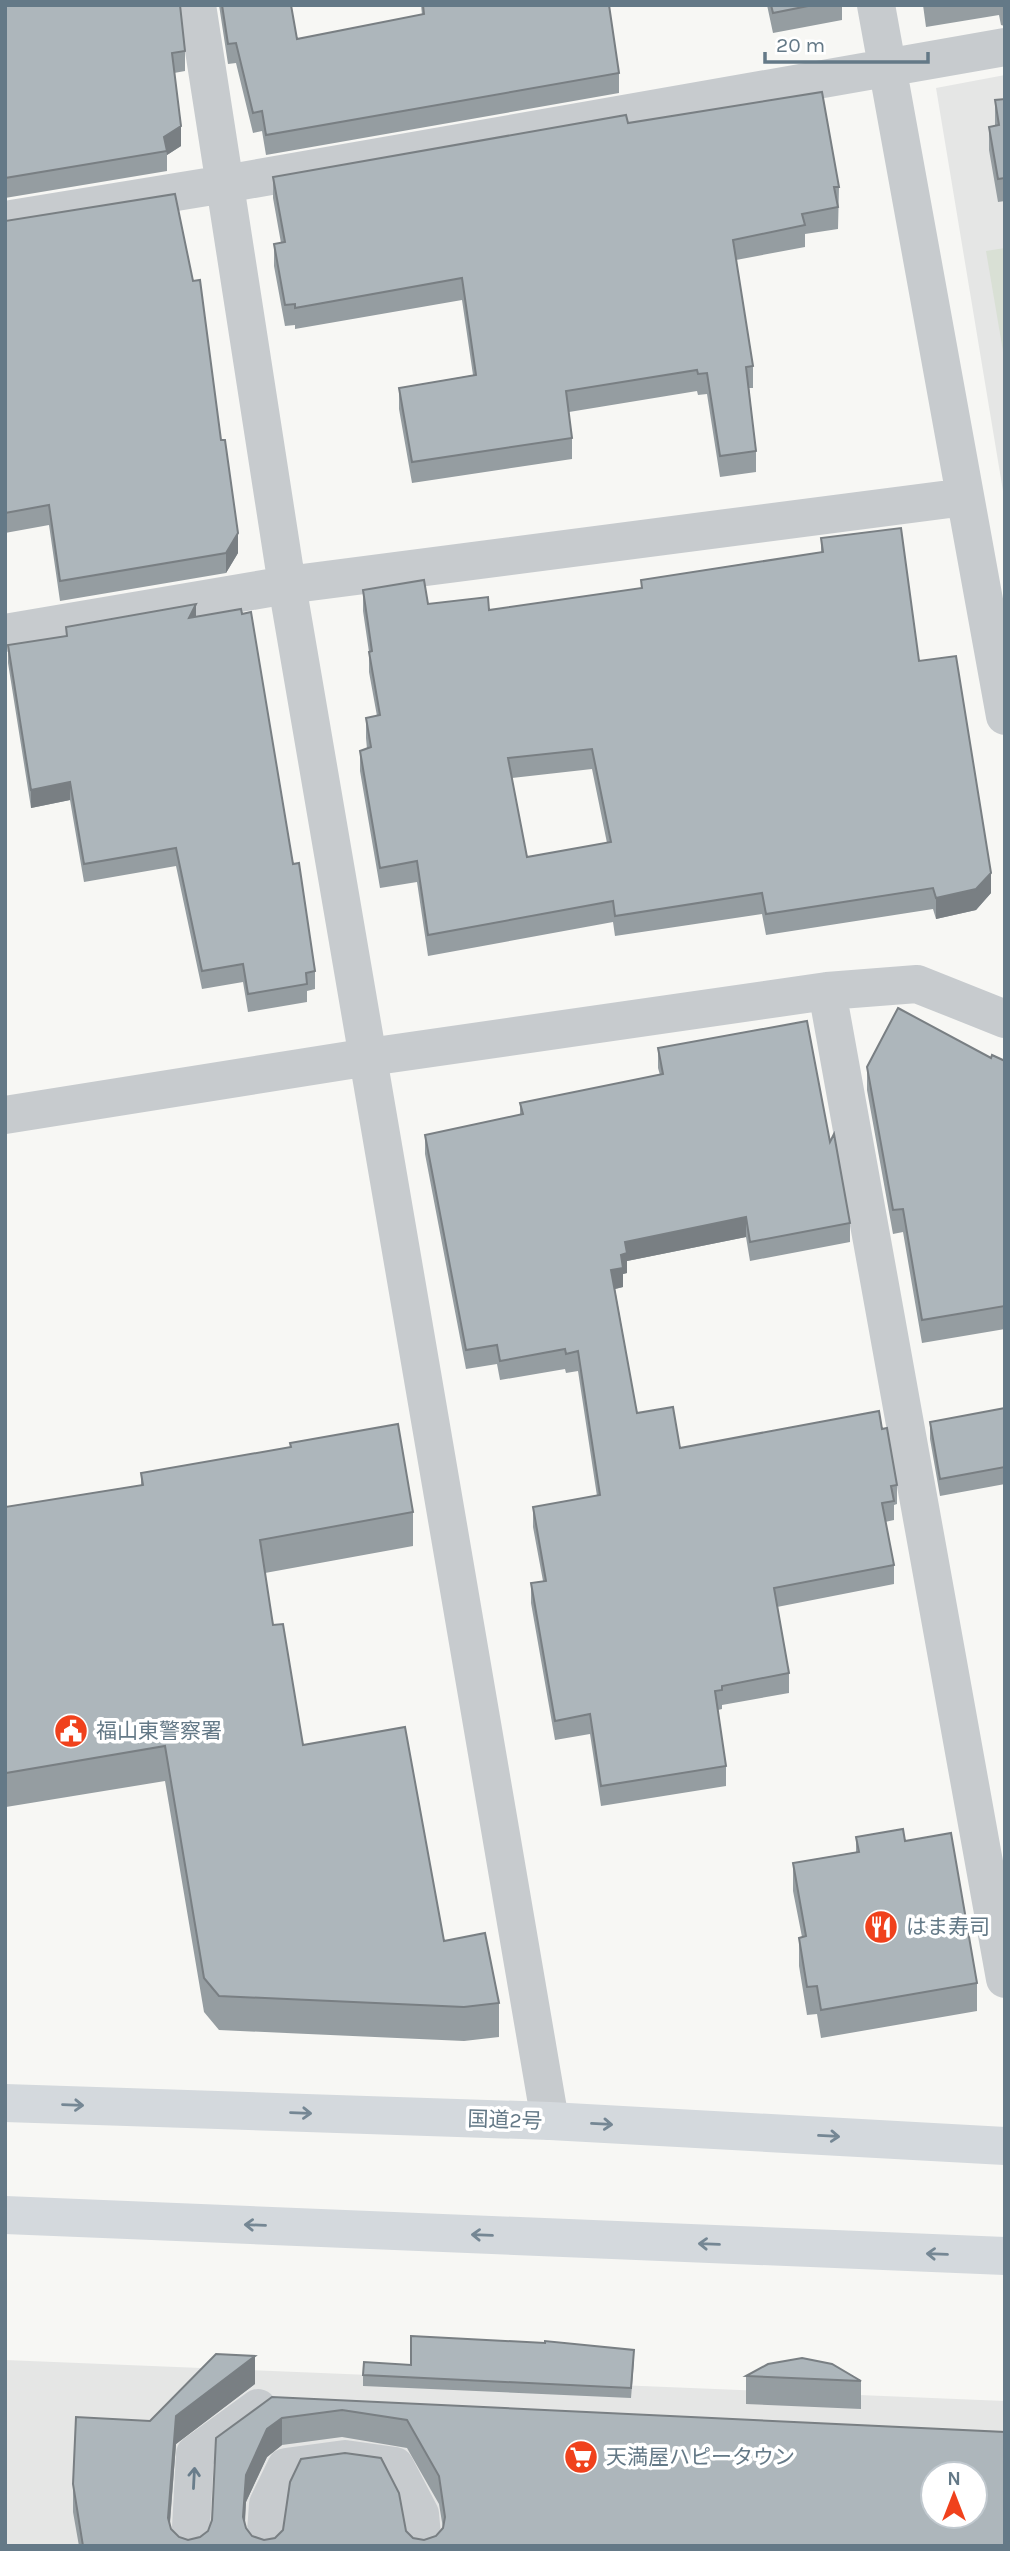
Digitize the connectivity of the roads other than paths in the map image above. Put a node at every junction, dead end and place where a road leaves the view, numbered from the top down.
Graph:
1 (197, 5) edge
2 (876, 5) edge
3 (1005, 47) edge
4 (885, 69) junction
5 (225, 184) junction
6 (5, 220) edge
7 (965, 497) junction
8 (287, 585) junction
9 (5, 633) edge
10 (1005, 716) edge
11 (827, 991) junction
12 (1005, 1019) edge
13 (369, 1057) junction
14 (5, 1115) edge
15 (1005, 1979) edge
16 (5, 2103) edge
17 (550, 2121) junction
18 (1005, 2146) edge
19 (5, 2215) edge
20 (1005, 2256) edge
21 (293, 2404) edge
22 (190, 2546) edge
23 (265, 2546) edge
24 (423, 2546) edge

1 - 5 street
2 - 4 street
3 - 4 street
4 - 5 street
4 - 7 street
5 - 6 street
5 - 8 street
7 - 8 street
7 - 10 street
8 - 9 street
8 - 13 street
11 - 12 street
11 - 13 street
11 - 15 street
13 - 14 street
13 - 17 street
16 -> 17 highway, 国道2号
17 -> 18 highway, 国道2号
20 -> 19 highway
22 -> 21 street
23 - 24 street

